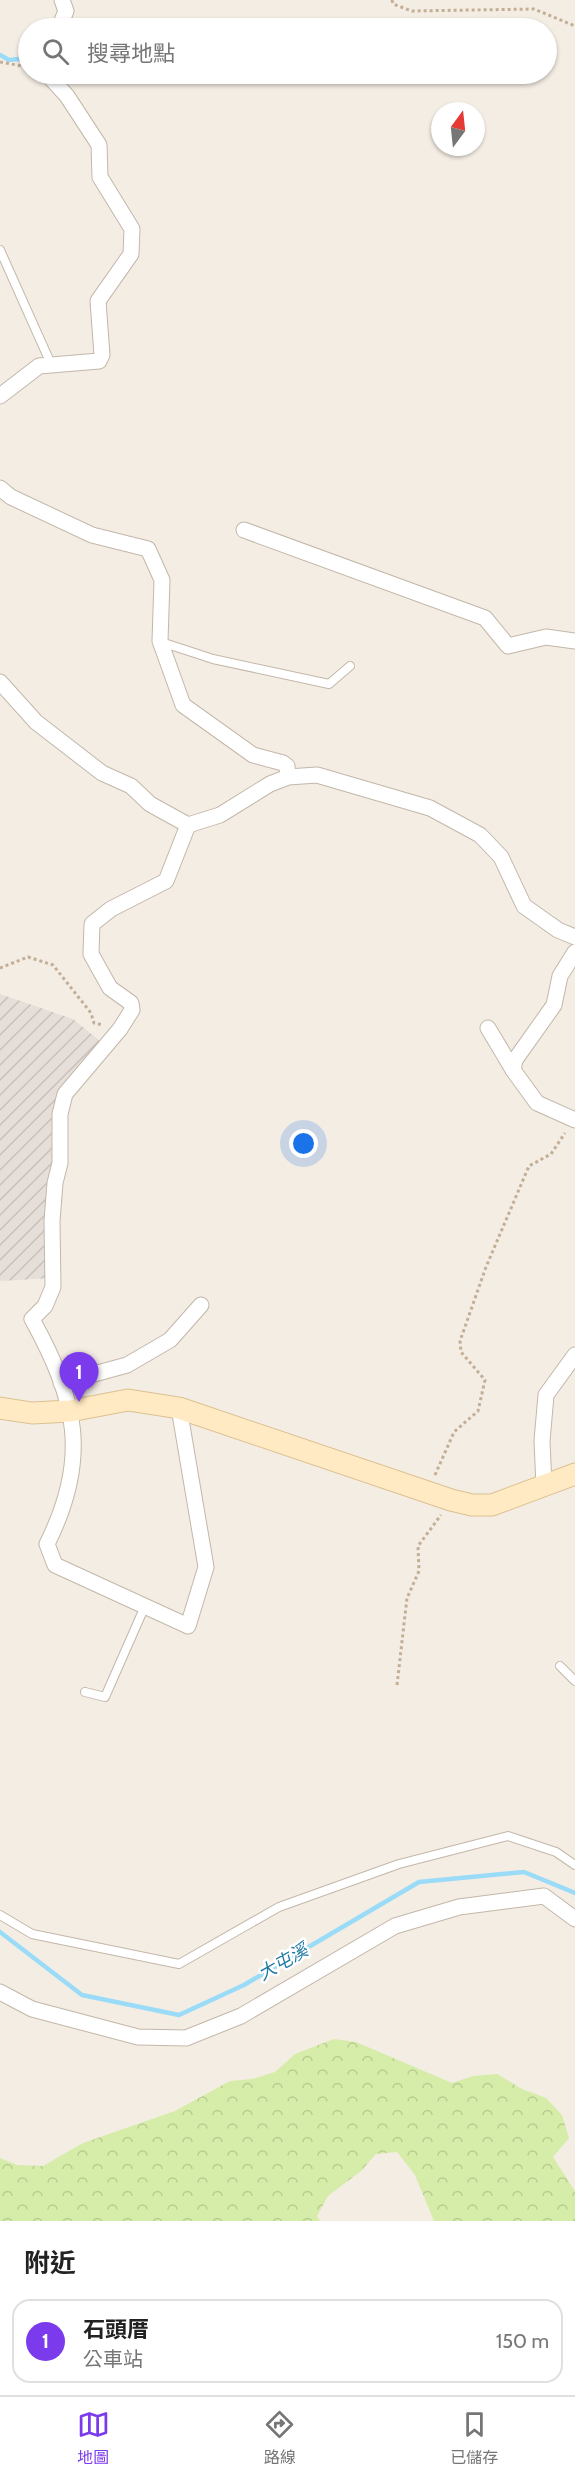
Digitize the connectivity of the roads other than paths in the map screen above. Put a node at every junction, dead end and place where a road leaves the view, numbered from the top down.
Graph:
1 (62, 0) edge
2 (63, 18) edge
3 (56, 84) edge
4 (0, 249) edge
5 (51, 364) junction
6 (0, 396) edge
7 (0, 488) edge
8 (244, 530) dead end
9 (160, 641) junction
10 (575, 641) edge
11 (350, 666) dead end
12 (0, 682) edge
13 (288, 777) junction
14 (188, 825) junction
15 (575, 937) edge
16 (575, 952) edge
17 (488, 1028) dead end
18 (513, 1070) junction
19 (574, 1120) edge
20 (201, 1305) dead end
21 (575, 1355) edge
22 (61, 1383) junction
23 (0, 1408) edge
24 (179, 1408) junction
25 (70, 1411) junction
26 (575, 1474) edge
27 (544, 1486) junction
28 (145, 1606) junction
29 (560, 1666) dead end
30 (575, 1681) edge
31 (85, 1692) dead end
32 (575, 1865) edge
33 (0, 1915) edge
34 (575, 1919) edge
35 (0, 1992) edge

1 - 2 street
3 - 5 street
4 - 5 lane
5 - 6 street
7 - 9 street
8 - 10 street
9 - 11 lane
9 - 13 street
12 - 14 street
13 - 14 street
13 - 15 street
14 - 22 street
16 - 18 street
17 - 18 street
18 - 19 street
20 - 22 street
21 - 27 street
22 - 25 street
23 - 25 street
24 - 25 street
24 - 27 street
24 - 28 street
25 - 28 street
26 - 27 street
28 - 31 lane
29 - 30 lane
32 - 33 lane
34 - 35 street

